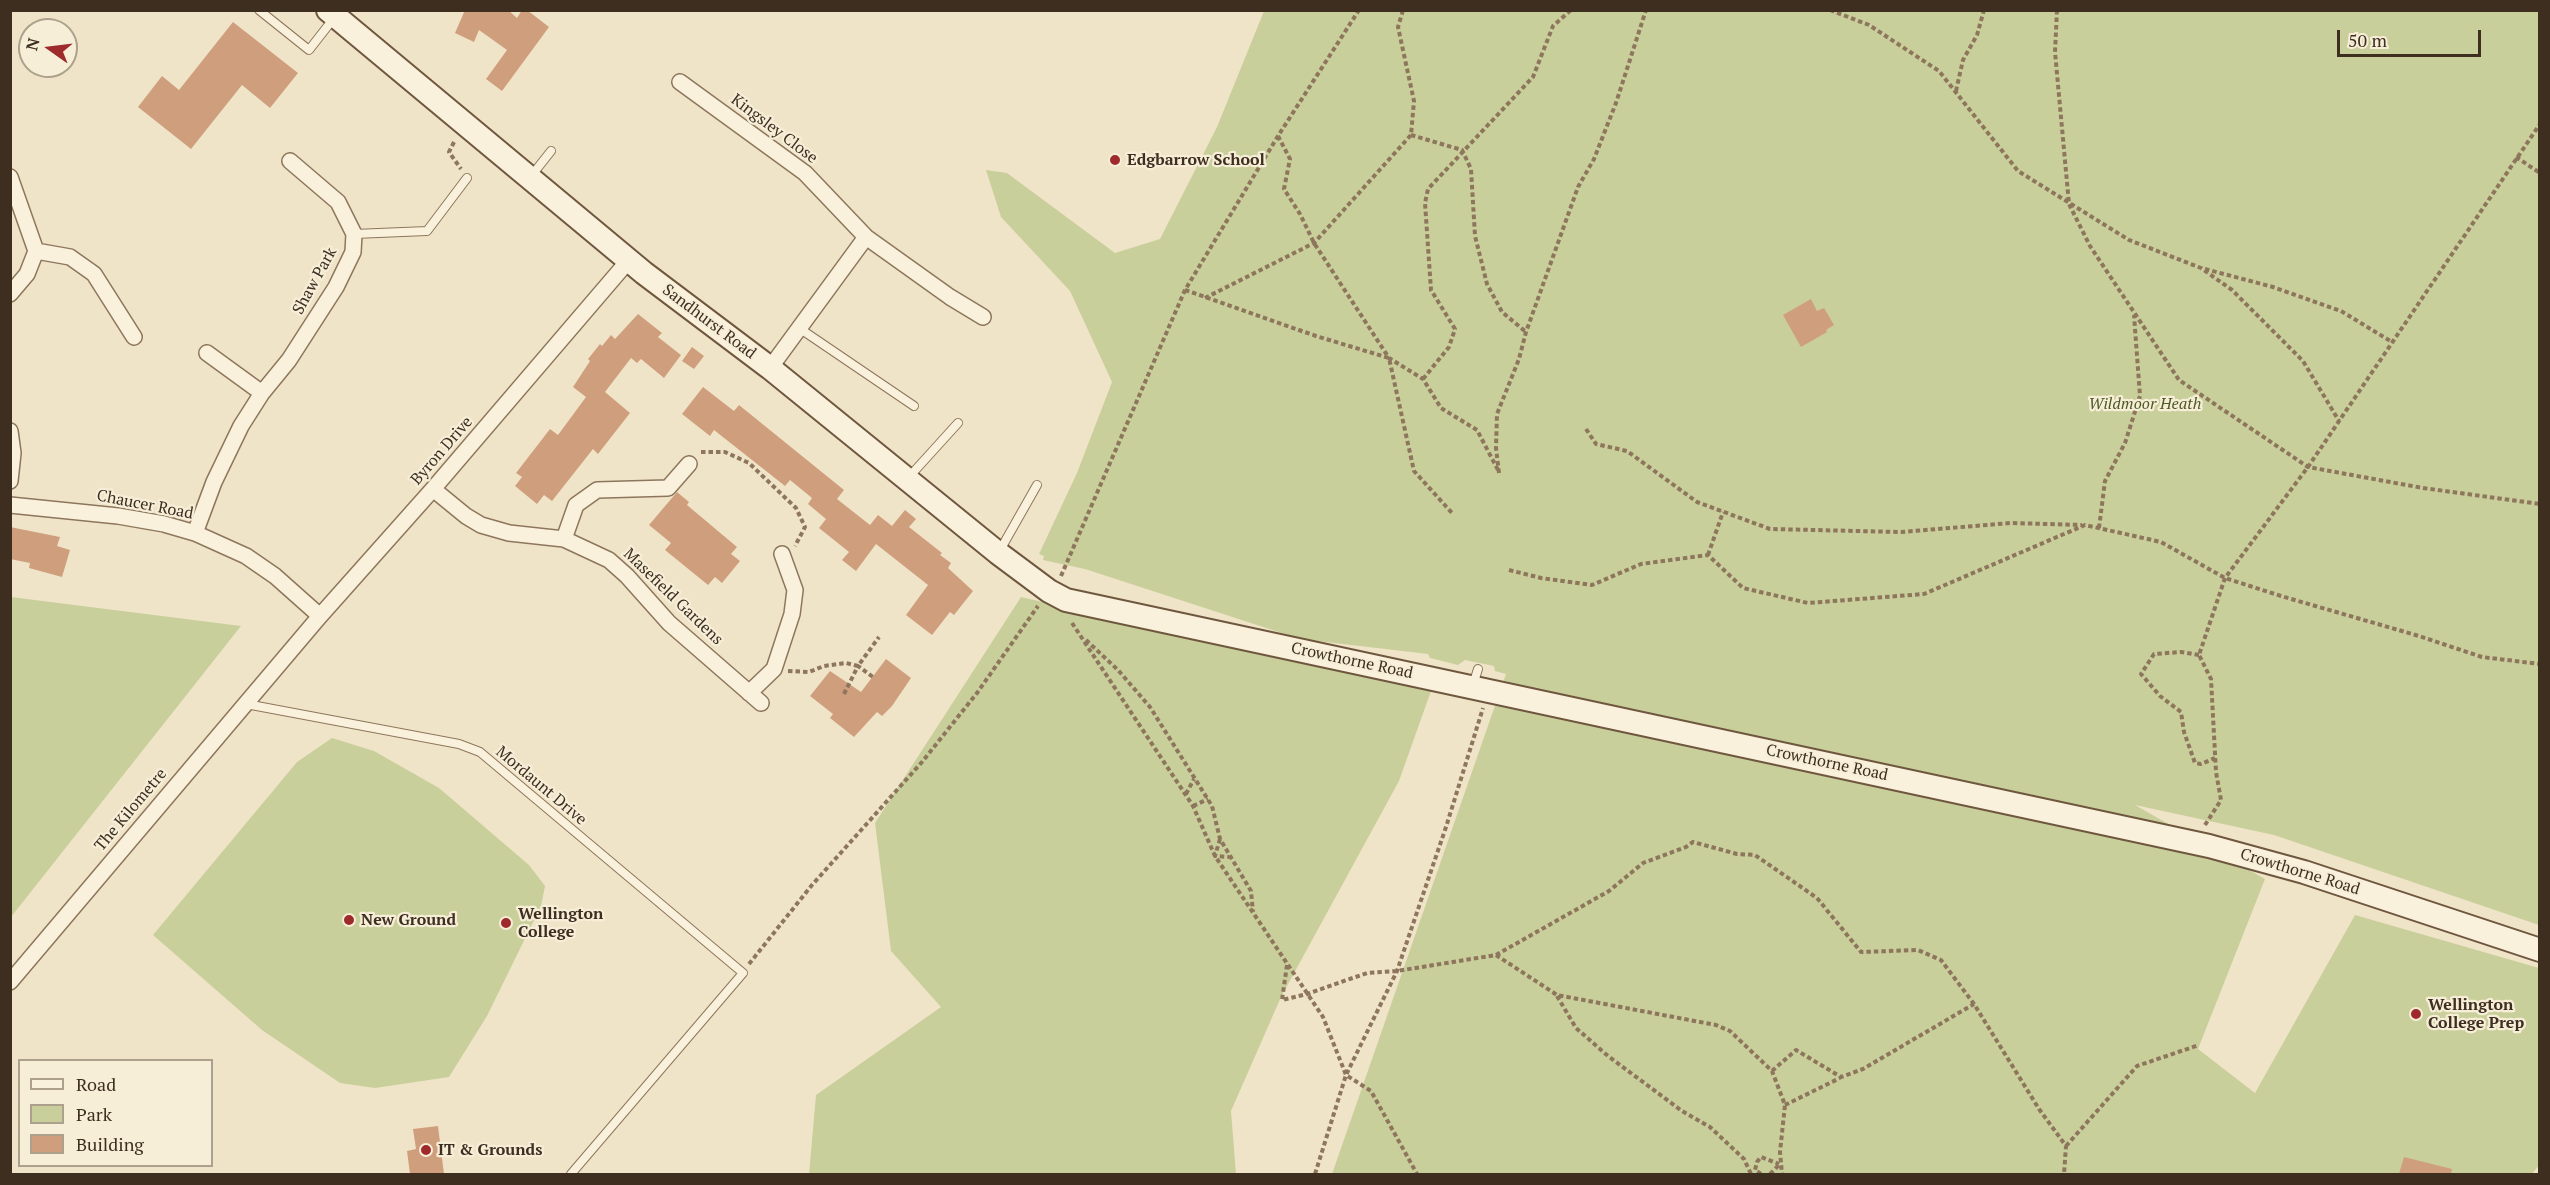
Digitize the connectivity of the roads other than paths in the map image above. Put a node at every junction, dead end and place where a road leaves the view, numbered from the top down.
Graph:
1 (258, 10) edge
2 (331, 14) edge
3 (680, 82) dead end
4 (551, 151) dead end
5 (290, 161) dead end
6 (10, 177) edge
7 (467, 178) road end
8 (529, 179) junction
9 (354, 234) junction
10 (866, 237) junction
11 (36, 251) junction
12 (628, 261) junction
13 (10, 294) edge
14 (983, 316) dead end
15 (799, 328) junction
16 (134, 337) dead end
17 (207, 353) dead end
18 (770, 368) junction
19 (261, 393) junction
20 (914, 406) dead end
21 (958, 423) dead end
22 (10, 431) edge
23 (689, 464) road end
24 (10, 481) edge
25 (906, 481) junction
26 (1037, 485) dead end
27 (433, 489) junction
28 (10, 505) edge
29 (195, 533) junction
30 (564, 538) junction
31 (998, 553) junction
32 (784, 560) road end
33 (1105, 609) joint
34 (320, 616) junction
35 (281, 663) joint
36 (244, 704) junction
37 (2540, 950) edge
38 (10, 982) edge
39 (575, 1173) edge

1 - 2 lane
2 - 8 street, Sandhurst Road
3 - 10 street, Kingsley Close
4 - 8 lane
5 - 9 street, Shaw Park
6 - 11 street
7 - 9 lane
8 - 12 street, Sandhurst Road
9 - 19 street, Shaw Park
10 - 14 street, Kingsley Close
10 - 15 street
11 - 13 street
11 - 16 street
12 - 18 street, Sandhurst Road
12 - 27 street, Byron Drive
15 - 18 street
15 - 20 lane
17 - 19 street
18 - 25 street, Sandhurst Road
19 - 29 street, Shaw Park
21 - 25 lane
22 - 24 street
23 - 30 street
25 - 31 street, Sandhurst Road
26 - 31 lane
27 - 30 street, Masefield Gardens
27 - 34 street, Byron Drive
28 - 29 street, Chaucer Road
29 - 34 street, Chaucer Road
30 - 32 street, Masefield Gardens
31 - 33 street, Sandhurst Road
33 - 37 street, Crowthorne Road
34 - 35 street, Byron Drive
35 - 36 street, The Kilometre
36 - 38 street, The Kilometre
36 - 39 lane, Mordaunt Drive

